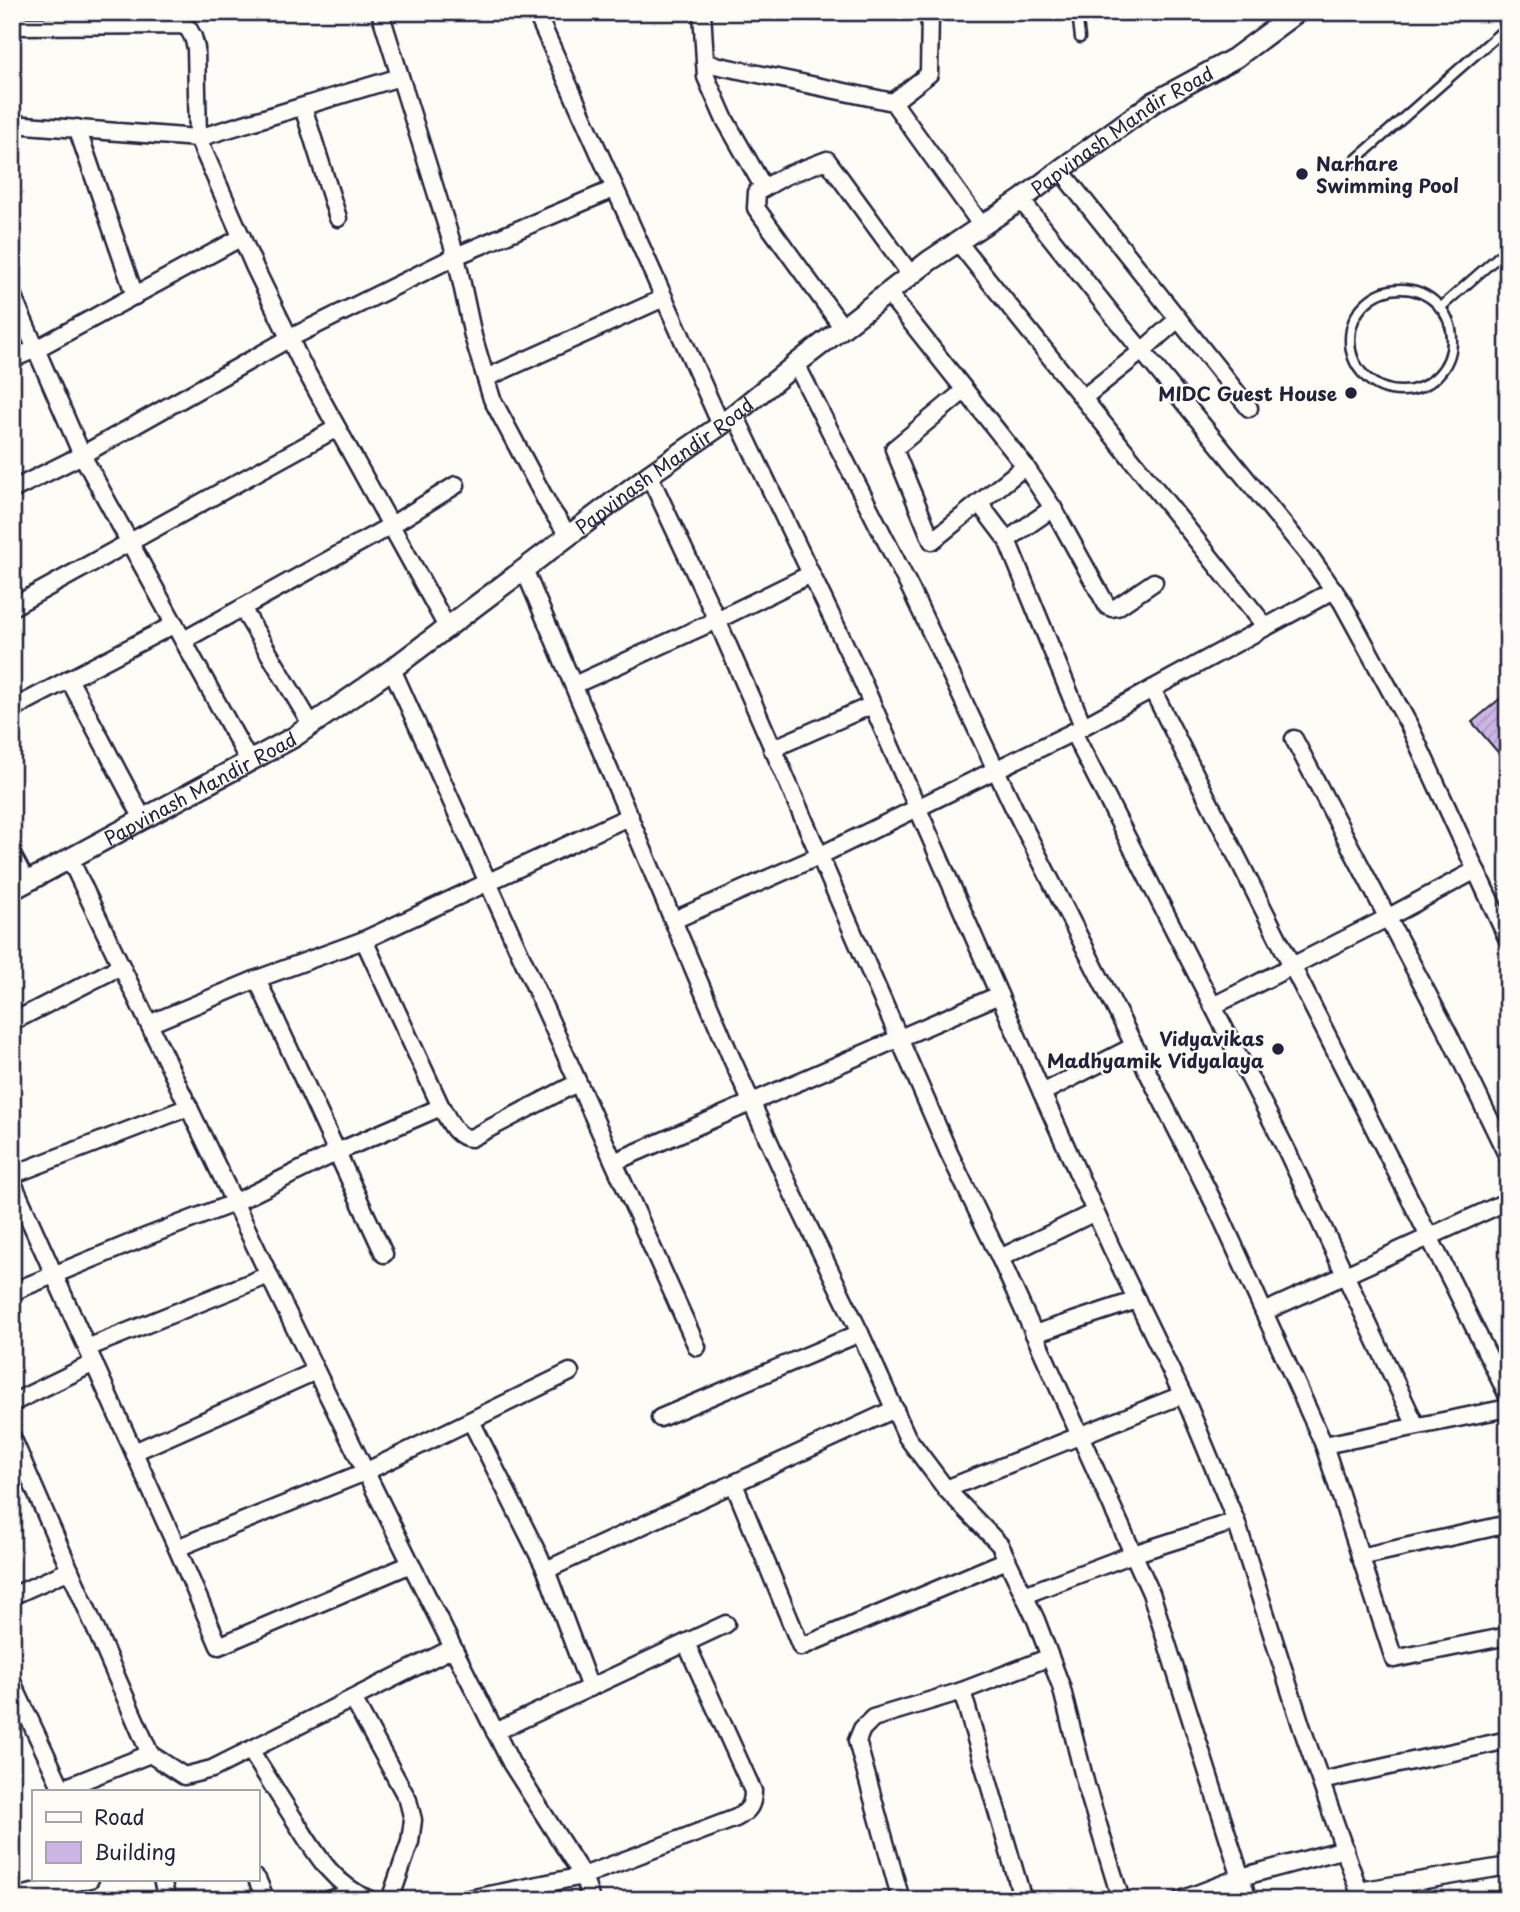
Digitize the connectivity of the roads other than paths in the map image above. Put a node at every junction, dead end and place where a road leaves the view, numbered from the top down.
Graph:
1 (380, 12) edge
2 (536, 12) edge
3 (702, 12) edge
4 (930, 12) edge
5 (1077, 12) edge
6 (1297, 12) edge
7 (100, 19) edge
8 (12, 26) edge
9 (1508, 26) edge
10 (1080, 38) dead end
11 (705, 63) junction
12 (400, 77) junction
13 (893, 102) junction
14 (303, 107) junction
15 (12, 124) edge
16 (77, 128) junction
17 (198, 138) junction
18 (1352, 163) dead end
19 (1060, 170) junction
20 (764, 188) junction
21 (614, 189) junction
22 (1021, 200) junction
23 (338, 218) dead end
24 (982, 226) junction
25 (242, 237) junction
26 (958, 242) junction
27 (1508, 248) edge
28 (456, 256) junction
29 (911, 275) junction
30 (888, 293) junction
31 (12, 294) edge
32 (135, 296) junction
33 (664, 298) junction
34 (1440, 307) junction
35 (1178, 318) junction
36 (843, 328) junction
37 (289, 338) junction
38 (36, 349) junction
39 (1142, 351) junction
40 (12, 359) edge
41 (796, 364) junction
42 (486, 378) junction
43 (965, 390) junction
44 (1083, 398) junction
45 (1249, 408) dead end
46 (728, 420) junction
47 (337, 428) junction
48 (82, 455) junction
49 (1025, 466) junction
50 (649, 475) junction
51 (456, 485) dead end
52 (12, 490) edge
53 (979, 503) junction
54 (1053, 508) junction
55 (390, 526) junction
56 (569, 536) junction
57 (1007, 540) junction
58 (130, 542) junction
59 (524, 569) junction
60 (811, 574) junction
61 (1154, 582) dead end
62 (1334, 590) junction
63 (12, 607) edge
64 (242, 608) junction
65 (716, 620) junction
66 (175, 624) junction
67 (447, 626) junction
68 (1266, 627) junction
69 (184, 640) junction
70 (392, 669) junction
71 (69, 679) junction
72 (574, 685) junction
73 (1152, 689) junction
74 (872, 705) junction
75 (12, 709) edge
76 (311, 724) junction
77 (1078, 729) junction
78 (1294, 739) dead end
79 (772, 749) junction
80 (249, 761) junction
81 (996, 769) junction
82 (917, 808) junction
83 (630, 816) junction
84 (143, 819) junction
85 (12, 855) edge
86 (819, 856) junction
87 (70, 859) junction
88 (1476, 870) junction
89 (488, 883) junction
90 (19, 886) edge
91 (1387, 918) junction
92 (674, 920) junction
93 (364, 940) junction
94 (1508, 940) edge
95 (1292, 965) junction
96 (121, 966) junction
97 (257, 979) junction
98 (999, 995) junction
99 (1213, 1006) junction
100 (12, 1022) edge
101 (149, 1024) junction
102 (899, 1038) junction
103 (1134, 1046) junction
104 (578, 1083) junction
105 (1042, 1093) junction
106 (752, 1102) junction
107 (188, 1107) junction
108 (441, 1107) junction
109 (337, 1152) junction
110 (1508, 1157) edge
111 (614, 1162) junction
112 (12, 1175) edge
113 (12, 1181) edge
114 (1508, 1201) edge
115 (234, 1203) junction
116 (1095, 1212) junction
117 (1429, 1237) junction
118 (384, 1254) dead end
119 (1000, 1258) junction
120 (55, 1274) junction
121 (269, 1275) junction
122 (1345, 1275) junction
123 (12, 1292) edge
124 (1137, 1300) junction
125 (1264, 1312) junction
126 (860, 1333) junction
127 (1034, 1334) junction
128 (697, 1347) dead end
129 (91, 1355) junction
130 (316, 1371) junction
131 (570, 1372) dead end
132 (1182, 1395) junction
133 (1508, 1396) edge
134 (12, 1403) edge
135 (1508, 1408) edge
136 (895, 1409) junction
137 (660, 1418) dead end
138 (471, 1421) junction
139 (1416, 1426) junction
140 (1080, 1436) junction
141 (12, 1437) edge
142 (1324, 1445) junction
143 (134, 1452) junction
144 (365, 1472) junction
145 (734, 1484) junction
146 (947, 1489) junction
147 (1237, 1521) junction
148 (1508, 1524) edge
149 (177, 1548) junction
150 (1133, 1554) junction
151 (1360, 1557) junction
152 (1007, 1560) junction
153 (411, 1564) junction
154 (70, 1570) junction
155 (546, 1570) junction
156 (1024, 1595) junction
157 (12, 1596) edge
158 (726, 1624) dead end
159 (1508, 1636) edge
160 (686, 1643) junction
161 (453, 1648) junction
162 (1050, 1657) junction
163 (12, 1682) edge
164 (590, 1688) junction
165 (962, 1691) junction
166 (353, 1699) junction
167 (495, 1732) junction
168 (1508, 1740) edge
169 (250, 1750) junction
170 (150, 1754) junction
171 (1321, 1781) junction
172 (1345, 1849) junction
173 (1508, 1866) edge
174 (583, 1876) junction
175 (1241, 1877) junction
176 (87, 1881) edge
177 (162, 1881) edge
178 (258, 1881) edge
179 (71, 1892) edge
180 (353, 1893) junction
181 (1360, 1895) edge
182 (12, 1898) edge
183 (167, 1900) edge
184 (266, 1900) edge
185 (328, 1900) edge
186 (370, 1900) edge
187 (390, 1900) edge
188 (464, 1900) edge
189 (591, 1900) edge
190 (901, 1900) edge
191 (1023, 1900) edge
192 (1121, 1900) edge
193 (1181, 1900) edge
194 (1248, 1900) edge

1 - 12 street
2 - 21 street
3 - 11 street
4 - 13 street
5 - 10 lane
6 - 19 street, Papvinash Mandir Road
7 - 8 street
7 - 17 street
9 - 18 lane
11 - 13 street
11 - 20 street
12 - 14 street
12 - 28 street
13 - 24 street
14 - 17 street
14 - 23 street
15 - 16 street
16 - 17 street
16 - 32 street
17 - 25 street
19 - 22 street, Papvinash Mandir Road
19 - 35 street
20 - 29 street
20 - 36 street
21 - 28 street
21 - 33 street
22 - 24 street, Papvinash Mandir Road
22 - 39 street
24 - 26 street, Papvinash Mandir Road
25 - 32 street
25 - 37 street
26 - 29 street, Papvinash Mandir Road
26 - 44 street
27 - 34 lane
28 - 37 street
28 - 42 street
29 - 30 street, Papvinash Mandir Road
30 - 36 street, Papvinash Mandir Road
30 - 43 street
31 - 38 street
32 - 38 street
33 - 42 street
33 - 46 street
34 - 34 lane
35 - 39 street
35 - 45 street
36 - 41 street, Papvinash Mandir Road
37 - 47 street
37 - 48 street
38 - 40 street
38 - 48 street
39 - 44 street
39 - 62 street
41 - 46 street, Papvinash Mandir Road
41 - 81 street
42 - 56 street
43 - 49 street
43 - 53 street
44 - 68 street
46 - 50 street, Papvinash Mandir Road
46 - 60 street
47 - 55 street
47 - 58 street
48 - 52 street
48 - 58 street
49 - 53 street
49 - 54 street
50 - 56 street, Papvinash Mandir Road
50 - 65 street
51 - 55 street
53 - 57 street
54 - 57 street
54 - 61 street
55 - 64 street
55 - 67 street
56 - 59 street, Papvinash Mandir Road
57 - 77 street
58 - 63 street
58 - 66 street
59 - 67 street, Papvinash Mandir Road
59 - 72 street
60 - 65 street
60 - 74 street
62 - 68 street
62 - 88 street
64 - 69 street
64 - 76 street
65 - 72 street
65 - 79 street
66 - 69 street
66 - 71 street
67 - 70 street, Papvinash Mandir Road
68 - 73 street
69 - 80 street
70 - 76 street, Papvinash Mandir Road
70 - 89 street
71 - 75 street
71 - 84 street
72 - 83 street
73 - 77 street
73 - 95 street
74 - 79 street
74 - 82 street
76 - 80 street, Papvinash Mandir Road
77 - 81 street
77 - 99 street
78 - 91 street
79 - 86 street
80 - 84 street, Papvinash Mandir Road
81 - 82 street
81 - 103 street
82 - 86 street
82 - 98 street
83 - 89 street
83 - 92 street
84 - 87 street, Papvinash Mandir Road
85 - 90 street
86 - 92 street
86 - 102 street
87 - 90 street, Papvinash Mandir Road
87 - 96 street
88 - 91 street
88 - 94 street
89 - 93 street
89 - 104 street
91 - 95 street
91 - 110 street
92 - 106 street
93 - 97 street
93 - 108 street
95 - 99 street
95 - 117 street
96 - 100 street
96 - 101 street
97 - 101 street
97 - 109 street
98 - 102 street
98 - 105 street
99 - 122 street
101 - 107 street
102 - 106 street
102 - 119 street
103 - 105 street
103 - 125 street
104 - 108 street
104 - 111 street
105 - 116 street
106 - 111 street
106 - 126 street
107 - 112 street
107 - 115 street
108 - 109 street
109 - 115 street
109 - 118 street
111 - 128 street
113 - 120 street
114 - 117 street
115 - 120 street
115 - 121 street
116 - 119 street
116 - 124 street
117 - 122 street
117 - 133 street
119 - 127 street
120 - 123 street
120 - 129 street
121 - 129 street
121 - 130 street
122 - 125 street
122 - 139 street
124 - 127 street
124 - 132 street
125 - 142 street
126 - 136 street
126 - 137 street
127 - 140 street
129 - 134 street
129 - 143 street
130 - 143 street
130 - 144 street
131 - 138 street
132 - 140 street
132 - 147 street
135 - 139 street
136 - 145 street
136 - 146 street
138 - 144 street
138 - 155 street
139 - 142 street
140 - 146 street
140 - 150 street
141 - 154 street
142 - 151 street
143 - 149 street
144 - 149 street
144 - 153 street
145 - 152 street
145 - 155 street
146 - 152 street
147 - 150 street
147 - 171 street
148 - 151 street
149 - 153 street
150 - 156 street
150 - 175 street
151 - 159 street
152 - 156 street
153 - 161 street
154 - 157 street
154 - 170 street
155 - 164 street
156 - 162 street
158 - 160 street
160 - 164 street
160 - 174 street
161 - 166 street
161 - 167 street
162 - 165 street
162 - 192 street
163 - 170 street
164 - 167 street
165 - 190 street
165 - 191 street
166 - 169 street
166 - 187 street
167 - 174 street
168 - 171 street
169 - 170 street
169 - 180 street
171 - 172 street
172 - 175 street
172 - 181 street
173 - 181 street
174 - 188 street
174 - 189 street
175 - 193 street
175 - 194 street
176 - 179 street
177 - 183 street
178 - 184 street
179 - 182 street
180 - 185 street
180 - 186 street

